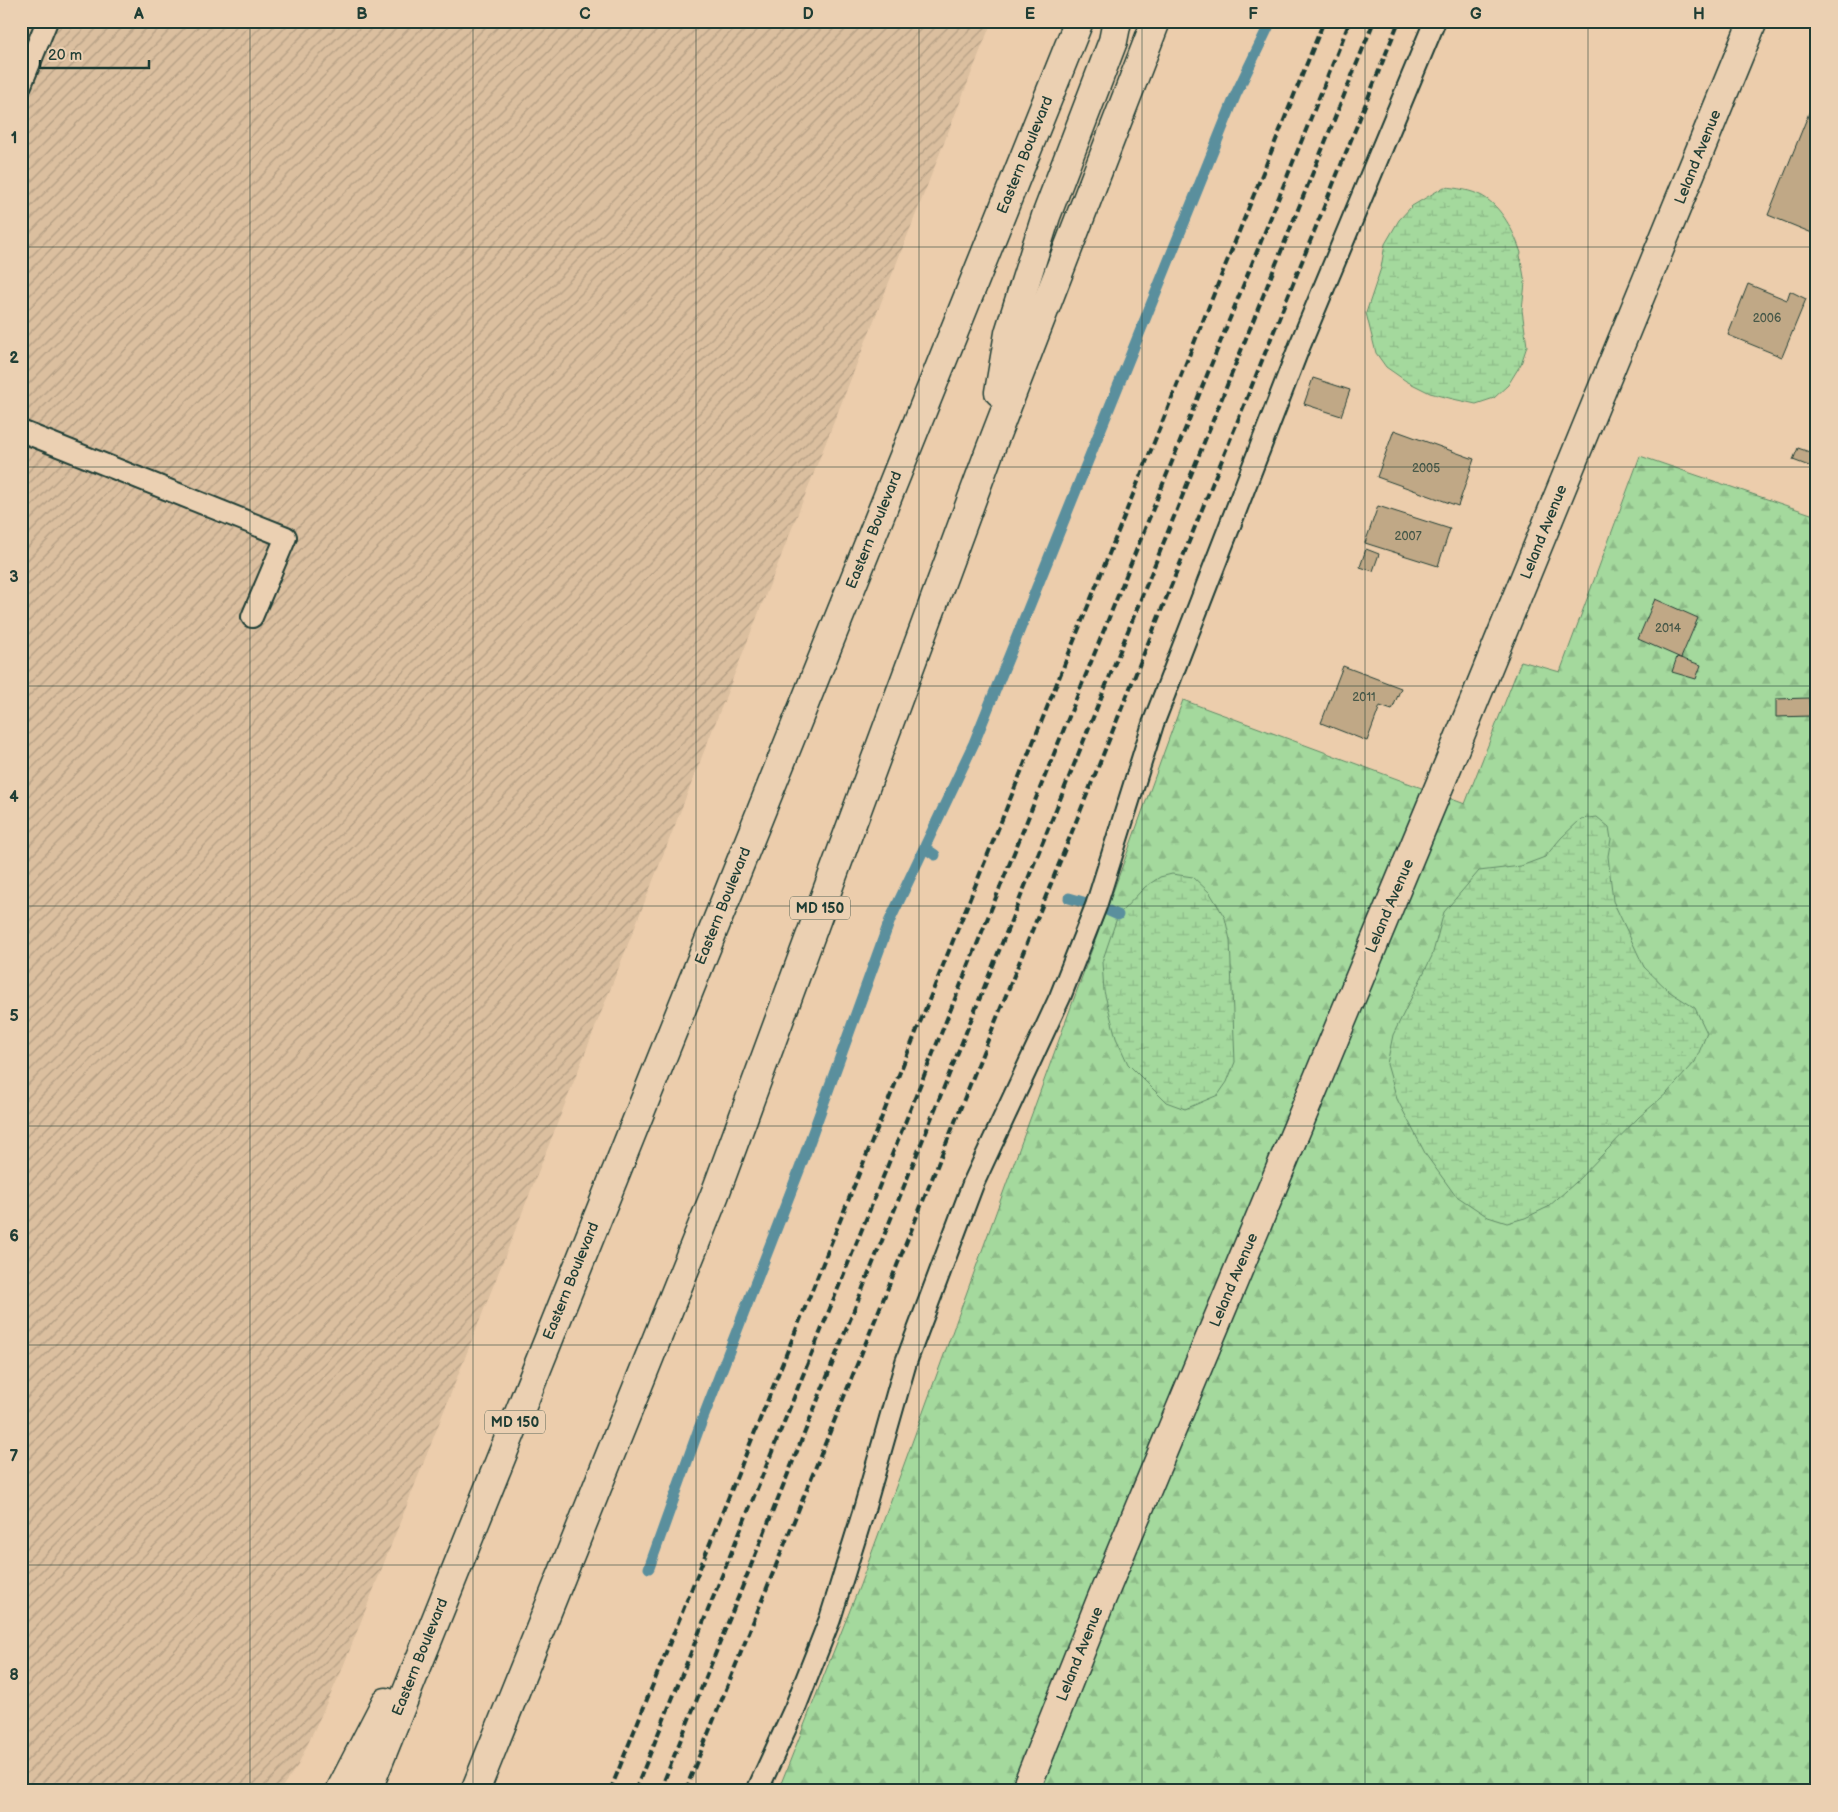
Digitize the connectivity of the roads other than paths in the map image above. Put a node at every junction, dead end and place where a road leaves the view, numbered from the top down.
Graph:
1 (47, 21) edge
2 (1079, 21) edge
3 (1117, 21) edge
4 (1156, 21) edge
5 (1435, 21) edge
6 (1753, 21) edge
7 (21, 85) edge
8 (21, 431) edge
9 (990, 450) junction
10 (252, 617) dead end
11 (442, 1603) junction
12 (340, 1791) edge
13 (367, 1791) edge
14 (475, 1791) edge
15 (757, 1791) edge
16 (1025, 1791) edge

1 - 7 lane
2 - 11 main road, Eastern Boulevard / MD 150
3 - 9 main road
4 - 9 main road, MD 150
5 - 15 lane
6 - 16 main road, Leland Avenue
8 - 10 lane
9 - 14 main road, MD 150
11 - 12 main road
11 - 13 main road, Eastern Boulevard / MD 150

